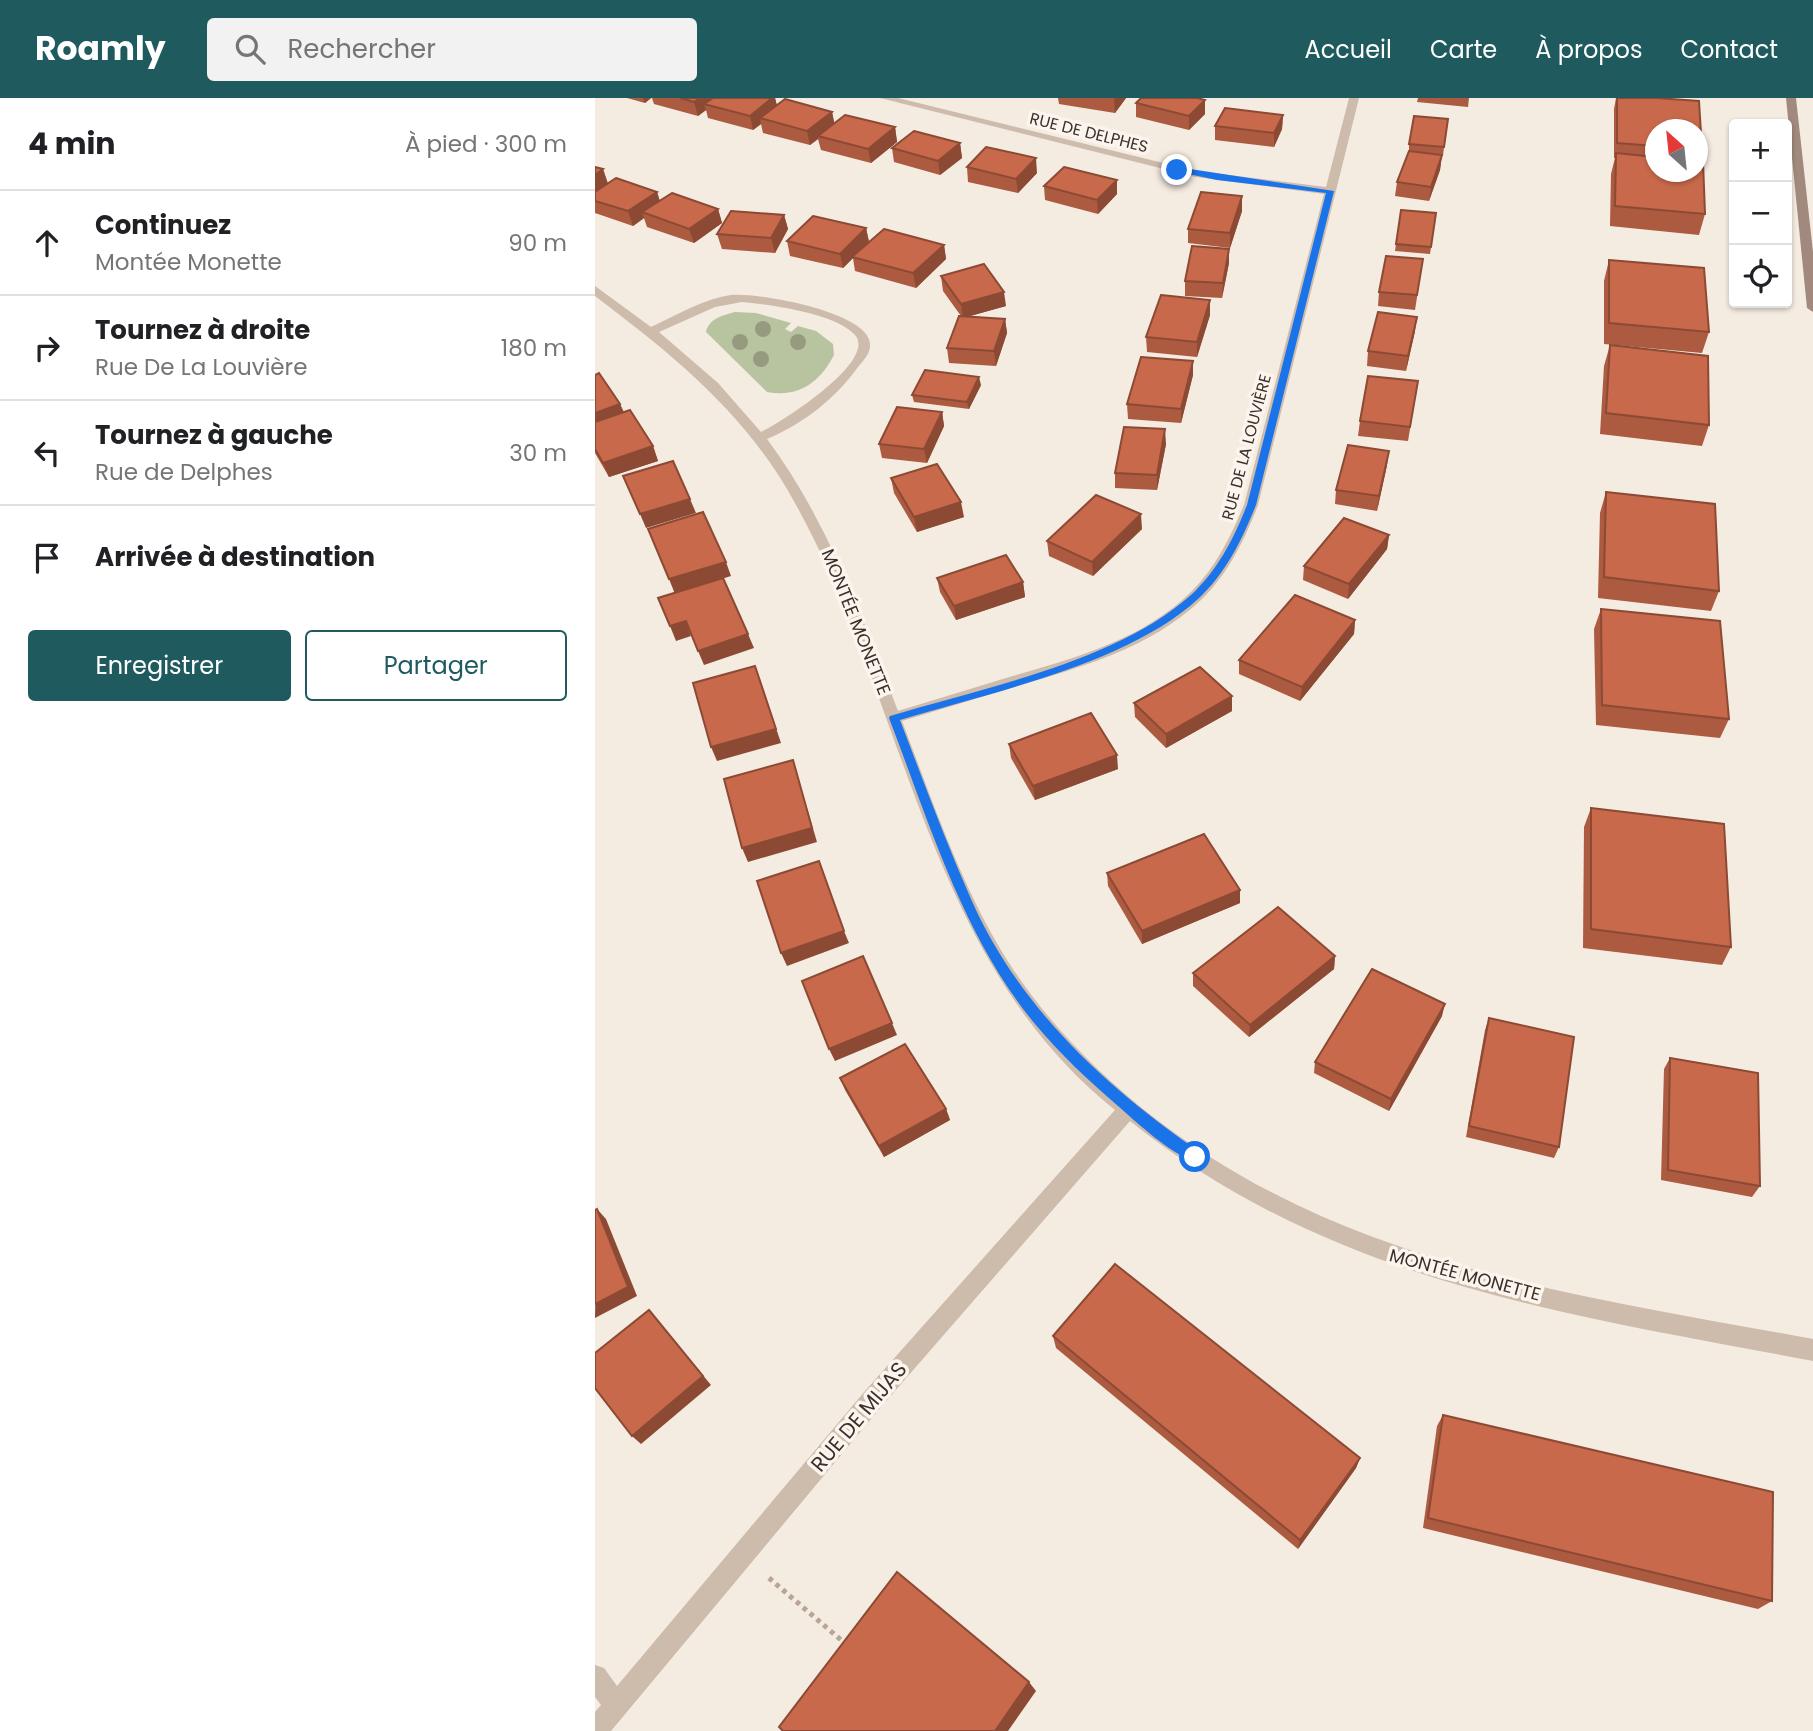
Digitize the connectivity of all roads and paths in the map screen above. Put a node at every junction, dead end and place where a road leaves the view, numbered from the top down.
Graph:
1 (885, 98) edge
2 (1354, 98) edge
3 (1791, 98) edge
4 (1330, 191) junction
5 (595, 290) edge
6 (1813, 307) edge
7 (652, 331) junction
8 (758, 438) junction
9 (894, 718) junction
10 (1129, 1108) junction
11 (1813, 1350) edge
12 (742, 1555) junction
13 (857, 1653) edge
14 (595, 1677) edge
15 (616, 1706) junction
16 (595, 1731) edge

1 - 4 street, RUE DE DELPHES
2 - 4 street, RUE DE LA LOUVIÈRE
3 - 6 main road
4 - 9 street, RUE DE LA LOUVIÈRE
5 - 7 street, MONTÉE MONETTE
7 - 8 street, MONTÉE MONETTE
7 - 8 street
8 - 9 street, MONTÉE MONETTE
9 - 10 street, MONTÉE MONETTE
10 - 11 street, MONTÉE MONETTE
10 - 12 street, RUE DE MIJAS
12 - 13 path
12 - 15 street, RUE DE MIJAS
14 - 15 street
15 - 16 street, RUE DE MIJAS

